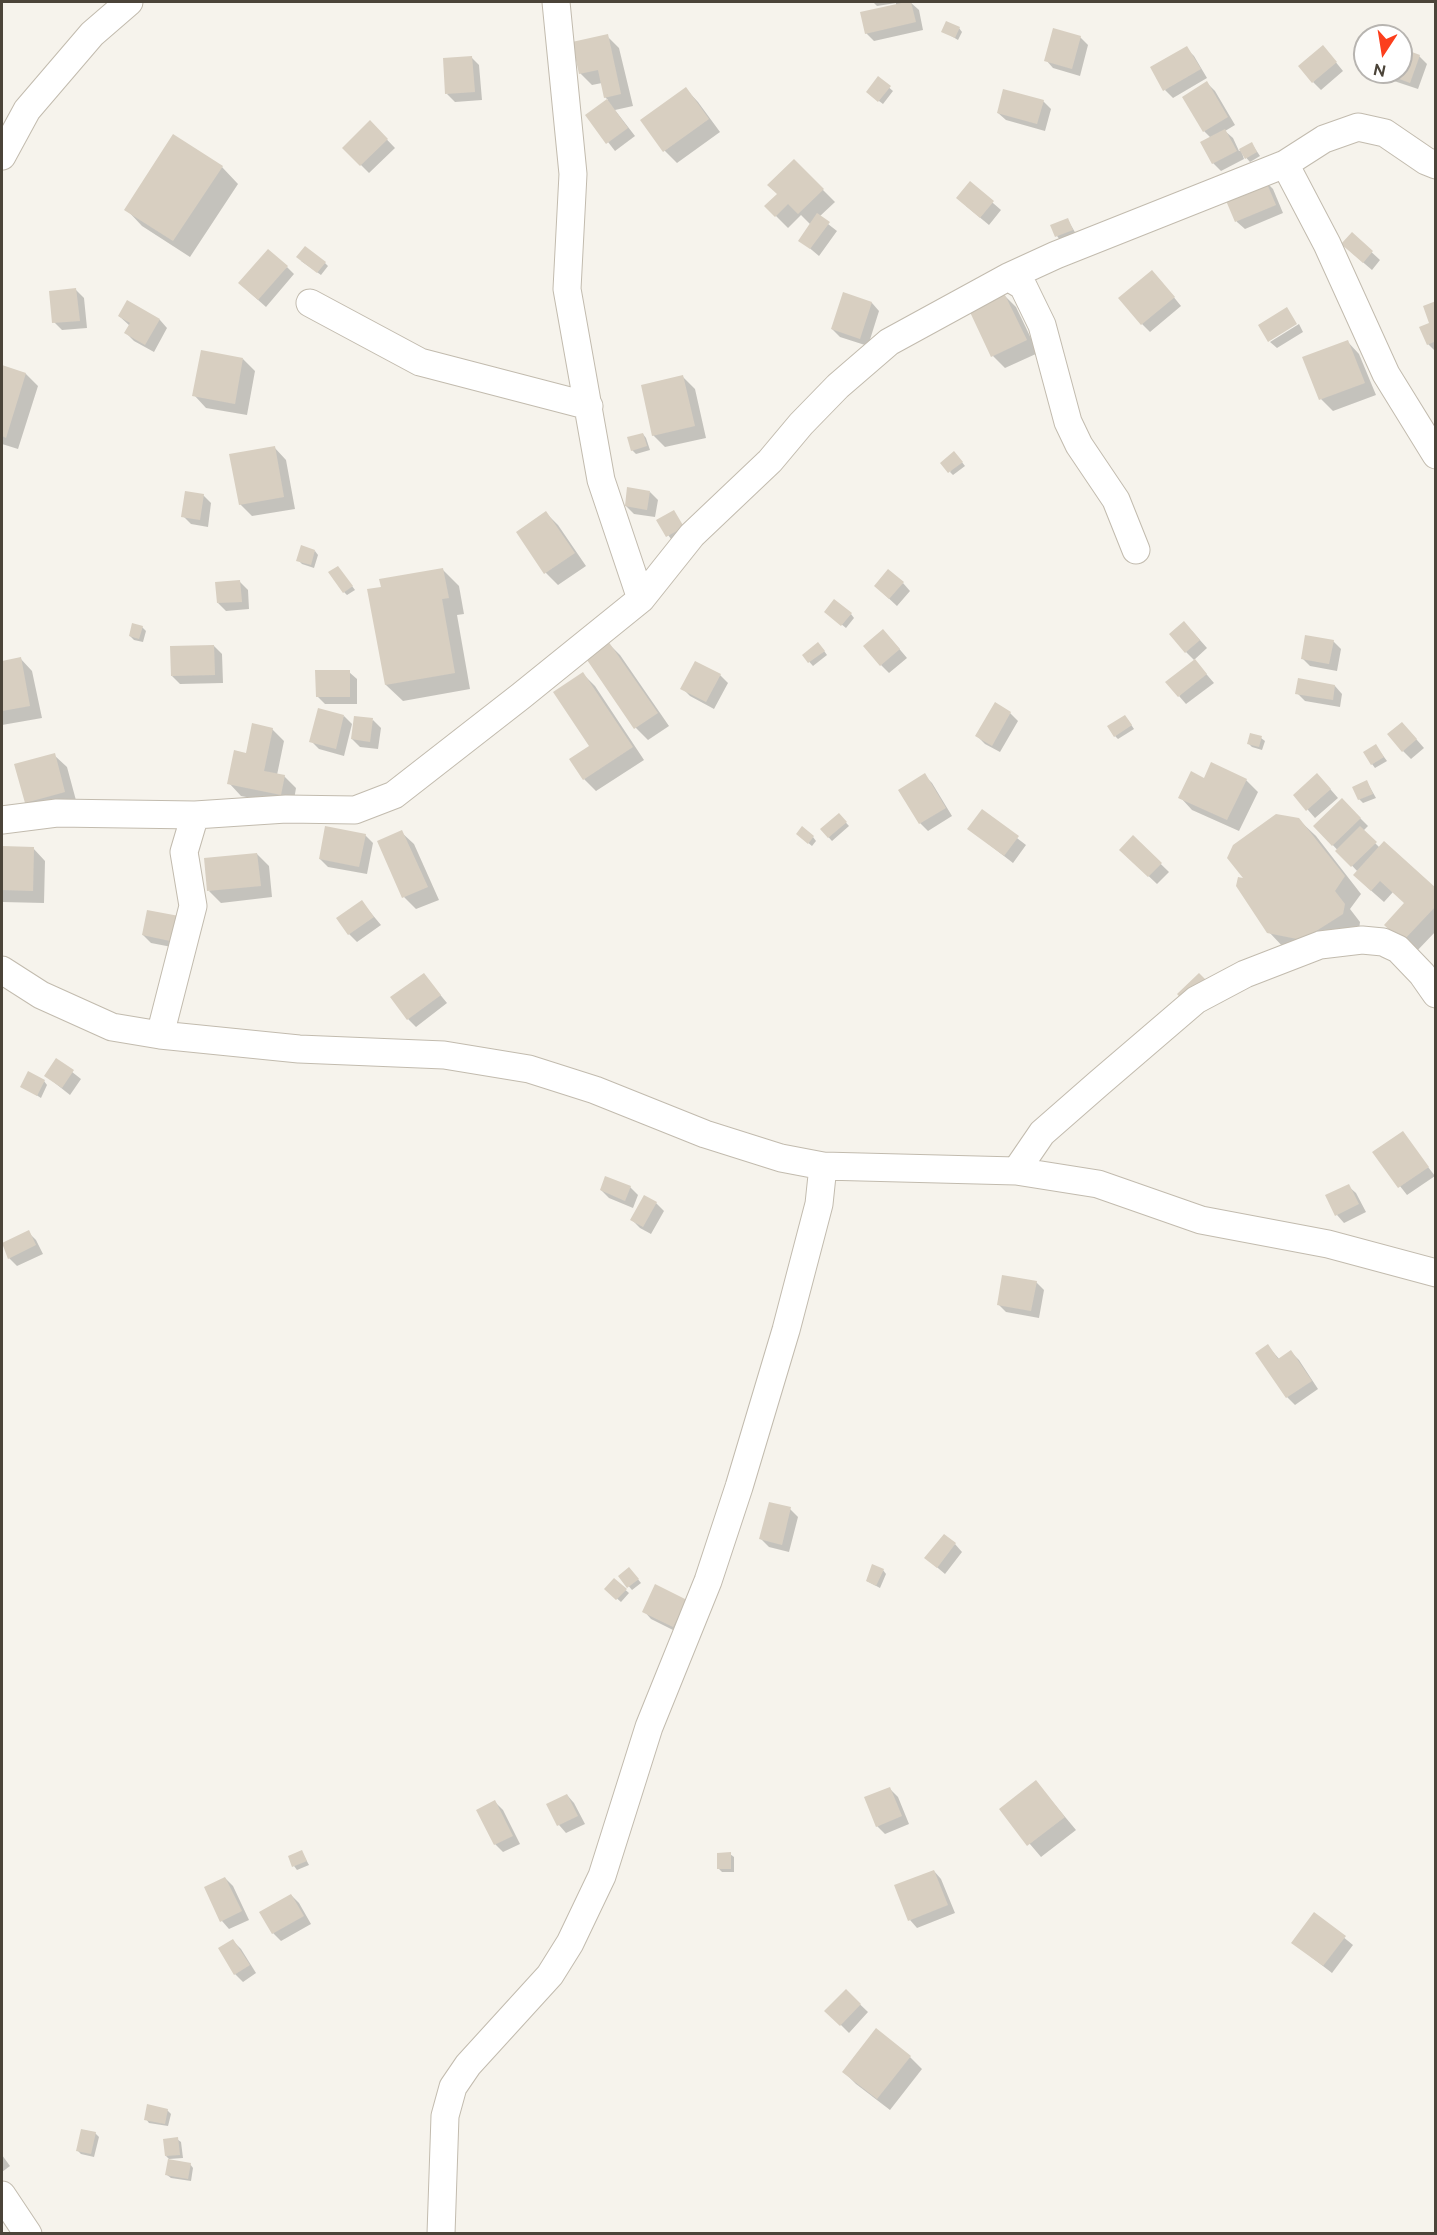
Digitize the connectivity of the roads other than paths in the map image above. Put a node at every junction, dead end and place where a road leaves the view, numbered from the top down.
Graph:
1 (129, 2) edge
2 (556, 2) edge
3 (2, 156) edge
4 (1285, 164) junction
5 (1436, 165) edge
6 (1008, 278) junction
7 (310, 303) dead end
8 (589, 406) junction
9 (1436, 455) edge
10 (1136, 550) dead end
11 (641, 599) junction
12 (195, 815) junction
13 (2, 820) edge
14 (2, 970) edge
15 (1436, 994) edge
16 (160, 1035) junction
17 (823, 1166) junction
18 (1016, 1171) junction
19 (1436, 1274) edge
20 (2, 2195) edge
21 (28, 2234) edge
22 (441, 2234) edge

1 - 3 street
2 - 8 street
4 - 5 street
4 - 6 street
4 - 9 street
6 - 10 street
6 - 11 street
7 - 8 street
8 - 11 street
11 - 12 street
12 - 13 street
12 - 16 street
14 - 16 street
15 - 18 street
16 - 17 street
17 - 18 street
17 - 22 street
18 - 19 street
20 - 21 street

